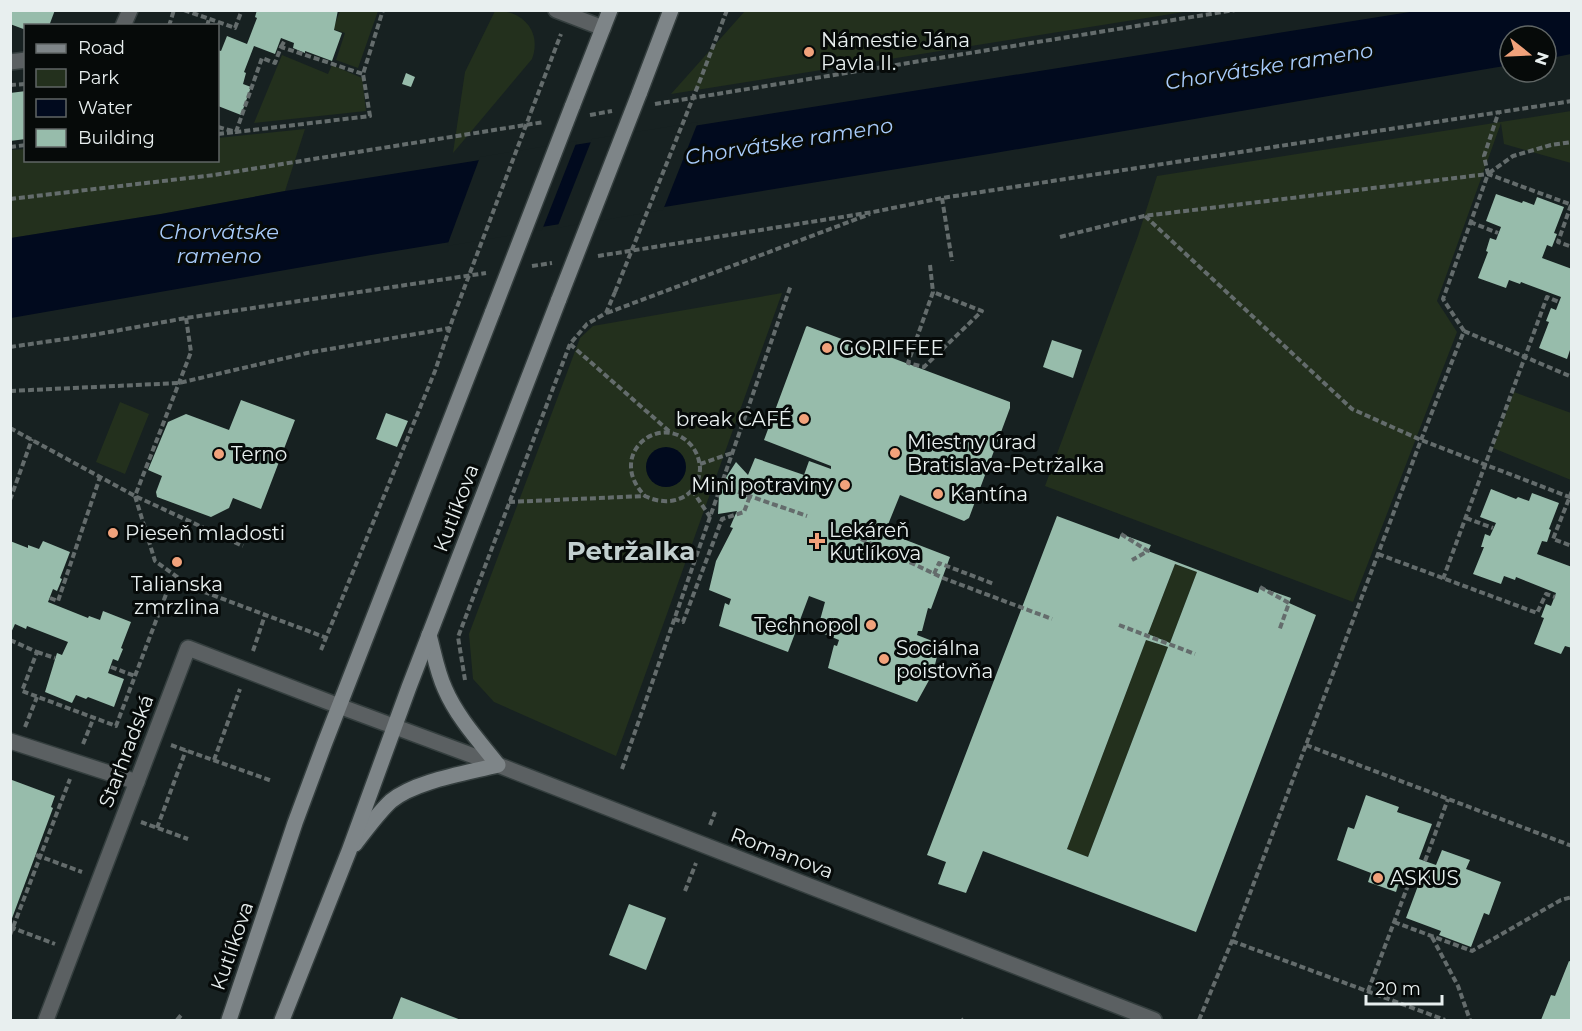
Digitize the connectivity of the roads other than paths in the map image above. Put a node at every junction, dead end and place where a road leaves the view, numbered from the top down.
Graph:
1 (130, 10) edge
2 (610, 10) edge
3 (671, 10) edge
4 (562, 13) edge
5 (124, 24) edge
6 (603, 28) junction
7 (429, 635) junction
8 (339, 706) junction
9 (394, 727) junction
10 (10, 741) edge
11 (498, 765) junction
12 (137, 782) junction
13 (349, 851) junction
14 (46, 1020) edge
15 (229, 1020) edge
16 (282, 1020) edge
17 (1154, 1020) edge

1 - 5 street
2 - 6 main road, Kutlíkova
3 - 7 main road, Kutlíkova, bridge
4 - 6 street
6 - 8 main road, Kutlíkova, bridge
7 - 9 main road, Kutlíkova
7 - 11 main road
8 - 9 street, Romanova
8 - 12 street, Starhradská
8 - 15 main road, Kutlíkova
9 - 11 street, Romanova
9 - 13 main road, Kutlíkova
10 - 12 street
11 - 13 main road
11 - 17 street, Romanova
12 - 14 street, Starhradská
13 - 16 main road, Kutlíkova

